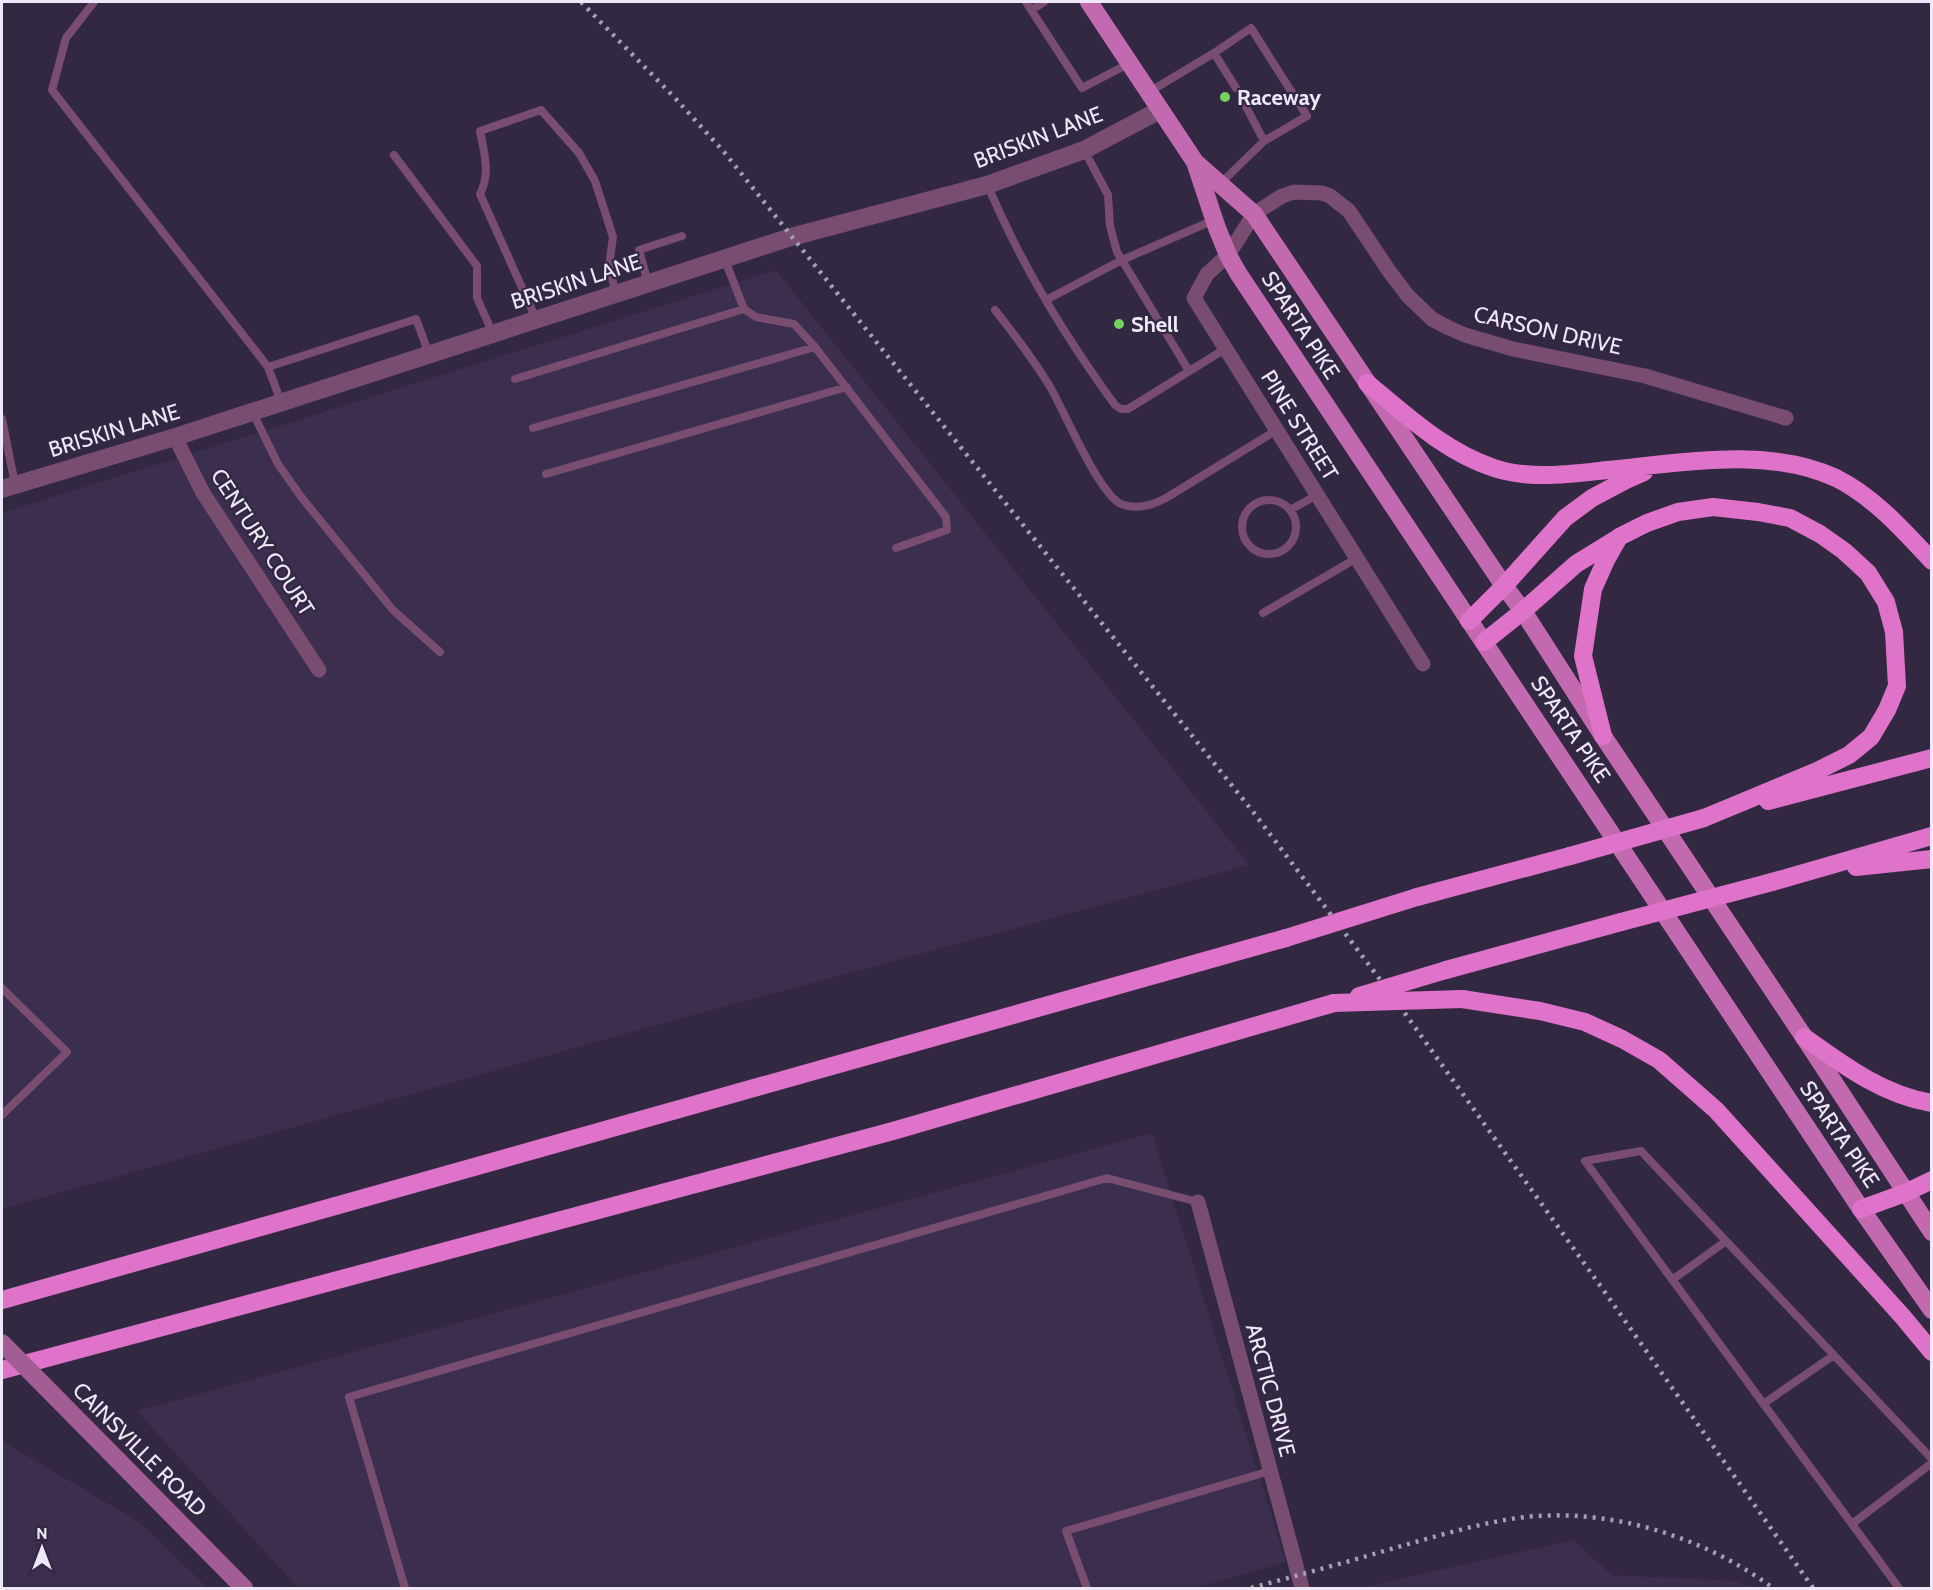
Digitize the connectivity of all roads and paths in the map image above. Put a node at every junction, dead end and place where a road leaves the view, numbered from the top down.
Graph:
1 (94, 2) edge
2 (1026, 2) edge
3 (1044, 2) edge
4 (1089, 2) edge
5 (1031, 10) junction
6 (1214, 53) junction
7 (1130, 63) junction
8 (1236, 88) dead end
9 (1149, 92) junction
10 (1241, 97) dead end
11 (1160, 110) junction
12 (1264, 141) junction
13 (1084, 150) junction
14 (394, 155) dead end
15 (1195, 162) junction
16 (1220, 184) junction
17 (987, 185) junction
18 (1254, 214) junction
19 (1214, 220) junction
20 (682, 236) dead end
21 (1228, 255) junction
22 (724, 258) junction
23 (1122, 260) junction
24 (648, 283) junction
25 (616, 294) junction
26 (1046, 300) junction
27 (744, 309) junction
28 (995, 310) dead end
29 (537, 319) junction
30 (493, 334) junction
31 (815, 347) junction
32 (1226, 349) junction
33 (429, 354) junction
34 (268, 367) junction
35 (1189, 371) junction
36 (515, 379) dead end
37 (1367, 383) junction
38 (847, 387) junction
39 (281, 402) junction
40 (253, 411) junction
41 (1786, 418) dead end
42 (2, 419) edge
43 (533, 428) dead end
44 (1277, 430) junction
45 (175, 437) junction
46 (1663, 465) junction
47 (546, 474) dead end
48 (8, 487) edge
49 (1317, 495) junction
50 (1290, 510) junction
51 (1619, 537) junction
52 (896, 548) dead end
53 (1357, 558) junction
54 (1932, 561) edge
55 (1504, 586) junction
56 (1523, 611) junction
57 (1263, 613) dead end
58 (1468, 621) junction
59 (1484, 642) junction
60 (440, 651) dead end
61 (1423, 664) dead end
62 (319, 670) dead end
63 (1603, 736) junction
64 (1932, 758) edge
65 (1704, 818) junction
66 (1932, 836) edge
67 (1932, 859) edge
68 (1772, 882) junction
69 (2, 988) edge
70 (1334, 1004) junction
71 (1804, 1037) junction
72 (1932, 1103) edge
73 (2, 1115) edge
74 (1932, 1180) edge
75 (1905, 1193) junction
76 (1198, 1202) joint
77 (1861, 1209) junction
78 (1932, 1232) edge
79 (1726, 1241) junction
80 (1672, 1280) junction
81 (2, 1300) edge
82 (1932, 1310) edge
83 (2, 1343) edge
84 (1932, 1352) edge
85 (1834, 1355) junction
86 (2, 1370) edge
87 (1763, 1404) junction
88 (1932, 1461) edge
89 (1270, 1471) junction
90 (1852, 1524) junction
91 (244, 1588) edge
92 (405, 1588) edge
93 (1087, 1588) edge
94 (1302, 1588) edge
95 (1899, 1588) edge

1 - 34 lane
2 - 5 lane
3 - 5 lane
4 - 7 main road, SPARTA PIKE
5 - 7 lane
6 - 8 lane
6 - 9 lane
6 - 12 lane
7 - 9 main road, SPARTA PIKE
9 - 11 main road, SPARTA PIKE
10 - 12 lane
11 - 13 street, BRISKIN LANE
11 - 15 main road, SPARTA PIKE
12 - 16 lane
13 - 17 street, BRISKIN LANE
13 - 23 lane
14 - 30 lane
15 - 16 main road, SPARTA PIKE
15 - 19 main road, SPARTA PIKE
16 - 18 main road, SPARTA PIKE
17 - 22 street, BRISKIN LANE
17 - 26 lane
18 - 21 street, PINE STREET
18 - 37 main road, SPARTA PIKE
18 - 41 street, CARSON DRIVE
19 - 21 main road, SPARTA PIKE
19 - 23 lane
20 - 24 lane
21 - 32 street, PINE STREET
21 - 58 main road, SPARTA PIKE
22 - 24 street, BRISKIN LANE
22 - 27 lane
23 - 26 lane
23 - 35 lane
24 - 25 street, BRISKIN LANE
25 - 29 street, BRISKIN LANE
25 - 29 lane
26 - 35 lane
27 - 31 lane
27 - 36 lane
28 - 44 lane
29 - 30 street, BRISKIN LANE
30 - 33 street, BRISKIN LANE
31 - 38 lane
31 - 43 lane
32 - 35 lane
32 - 44 street, PINE STREET
33 - 34 lane
33 - 39 street, BRISKIN LANE
34 - 39 lane
37 - 46 highway
37 - 55 main road, SPARTA PIKE
38 - 47 lane
38 - 52 lane
39 - 40 street, BRISKIN LANE
40 - 45 street, BRISKIN LANE
40 - 60 lane
42 - 48 lane
44 - 49 street, PINE STREET
45 - 48 street, BRISKIN LANE
45 - 62 street, CENTURY COURT
46 - 54 highway
46 - 55 highway
49 - 50 lane
49 - 53 street, PINE STREET
50 - 50 lane
51 - 56 highway
51 - 63 highway
51 - 65 highway
53 - 57 lane
53 - 61 street, PINE STREET
55 - 56 main road, SPARTA PIKE
55 - 58 highway
56 - 59 highway
56 - 63 main road, SPARTA PIKE
58 - 59 main road, SPARTA PIKE
59 - 77 main road, SPARTA PIKE
63 - 71 main road, SPARTA PIKE
64 - 65 highway
65 - 81 highway, bridge
66 - 68 highway
67 - 68 highway
68 - 70 highway, bridge
69 - 73 lane
70 - 84 highway, bridge
70 - 86 highway
71 - 72 highway
71 - 75 main road, SPARTA PIKE
74 - 75 highway
75 - 77 highway
75 - 78 main road, SPARTA PIKE
76 - 89 street, ARCTIC DRIVE
76 - 92 lane
77 - 82 main road, SPARTA PIKE
79 - 80 lane
79 - 80 lane
79 - 85 lane
80 - 87 lane
83 - 91 main road, CAINSVILLE ROAD, bridge
85 - 87 lane
85 - 88 lane
87 - 90 lane
88 - 90 lane
89 - 93 lane
89 - 94 street, ARCTIC DRIVE
90 - 95 lane

